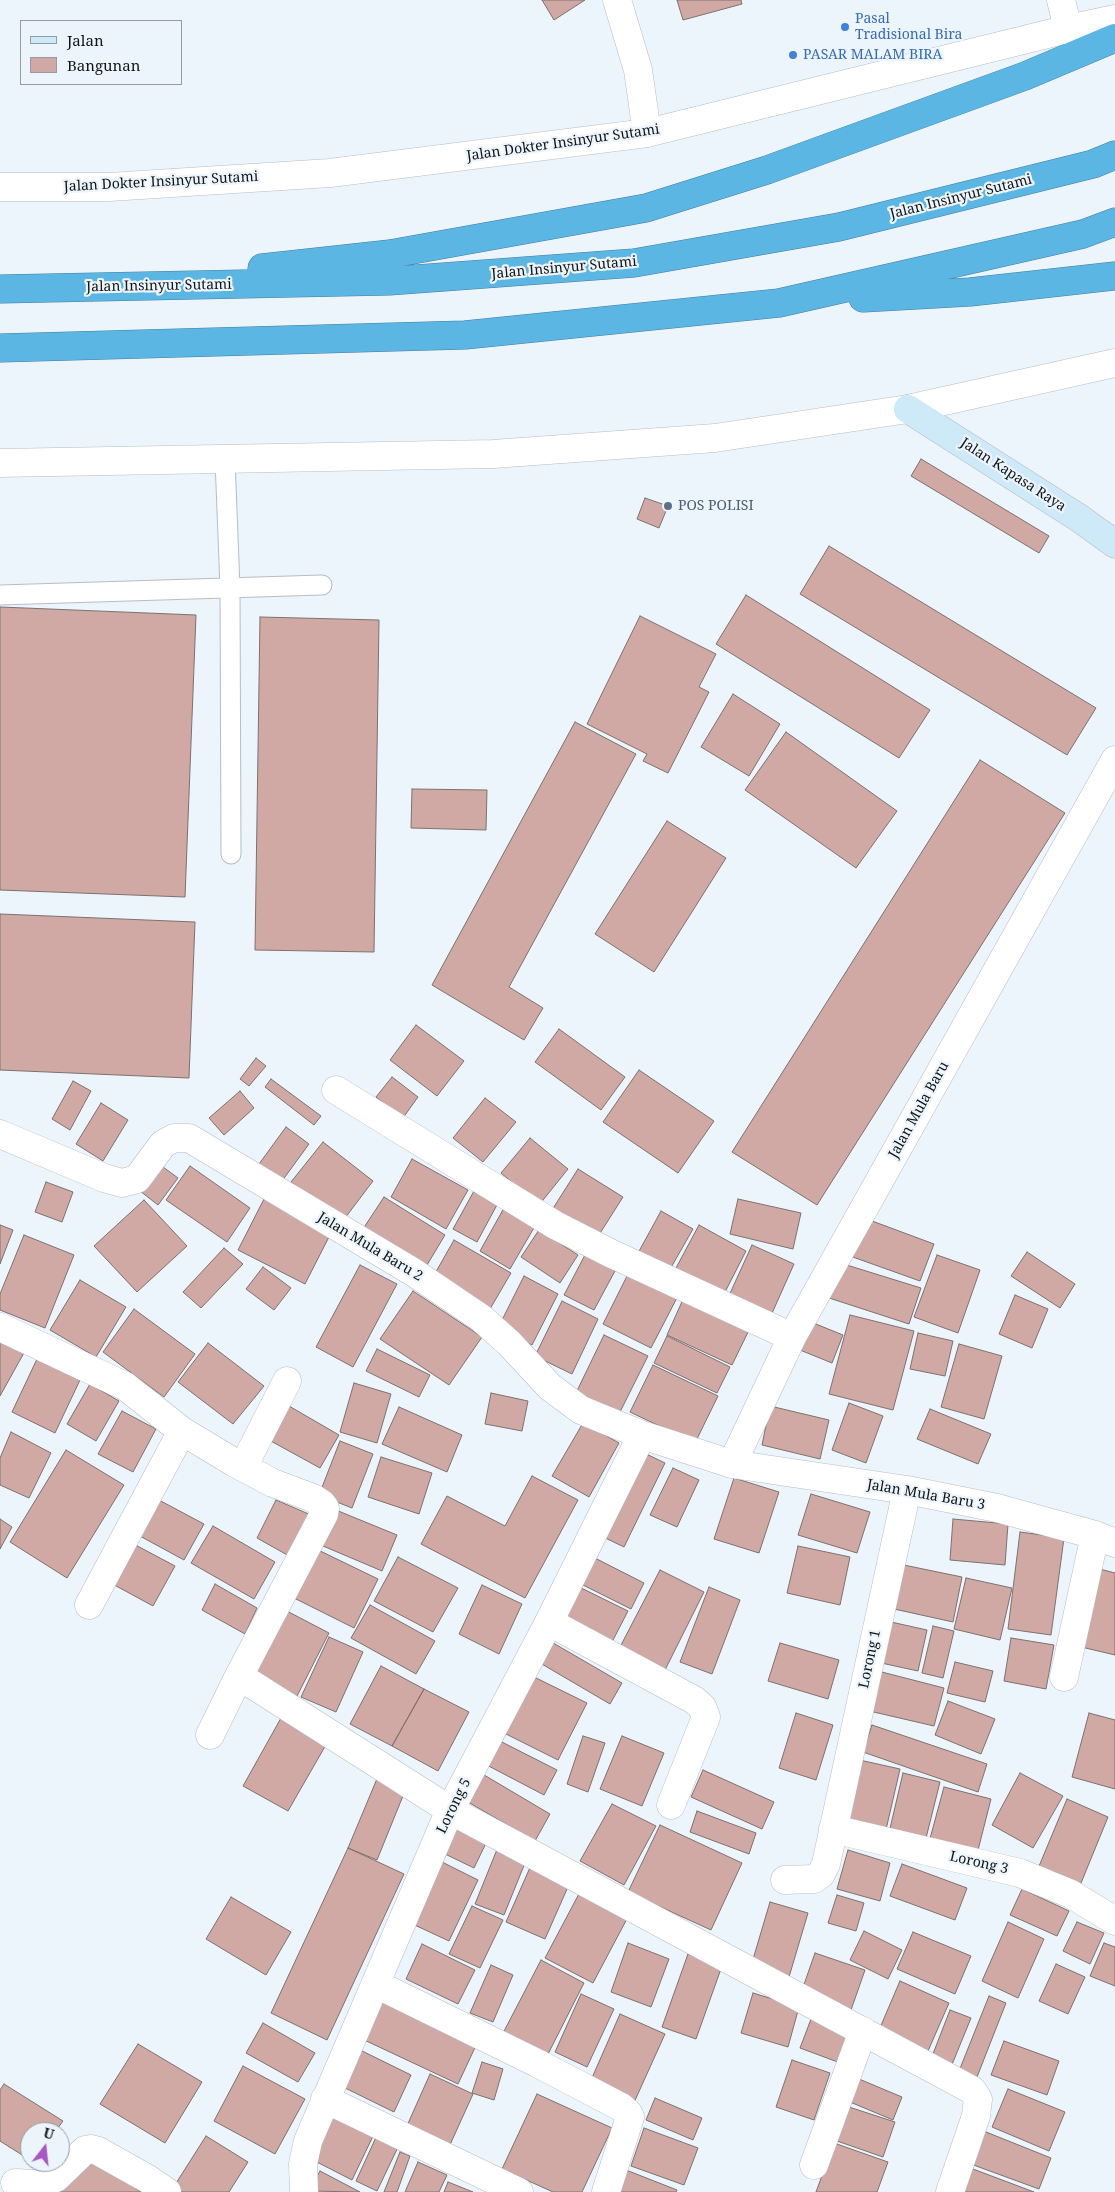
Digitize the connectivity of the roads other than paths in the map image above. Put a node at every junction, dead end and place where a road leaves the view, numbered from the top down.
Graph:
1 (617, 0) edge
2 (1061, 0) edge
3 (1115, 19) edge
4 (1068, 29) junction
5 (1115, 38) edge
6 (647, 133) junction
7 (1115, 155) edge
8 (0, 187) edge
9 (1115, 222) edge
10 (1115, 276) edge
11 (89, 288) junction
12 (0, 289) edge
13 (779, 303) junction
14 (0, 348) edge
15 (1115, 363) edge
16 (908, 408) junction
17 (225, 459) junction
18 (0, 463) edge
19 (1115, 544) edge
20 (322, 585) dead end
21 (230, 588) junction
22 (0, 595) edge
23 (1115, 760) edge
24 (231, 854) dead end
25 (336, 1090) dead end
26 (0, 1134) edge
27 (0, 1327) edge
28 (792, 1337) junction
29 (287, 1381) dead end
30 (182, 1431) junction
31 (642, 1435) junction
32 (732, 1464) junction
33 (243, 1467) junction
34 (907, 1490) junction
35 (1105, 1539) edge
36 (89, 1605) dead end
37 (549, 1622) junction
38 (239, 1676) junction
39 (1064, 1677) dead end
40 (210, 1735) dead end
41 (671, 1805) dead end
42 (450, 1810) junction
43 (833, 1829) junction
44 (785, 1880) dead end
45 (1115, 1921) edge
46 (376, 1984) junction
47 (863, 2031) junction
48 (325, 2099) junction
49 (814, 2165) dead end
50 (15, 2183) dead end
51 (167, 2192) edge
52 (304, 2192) edge
53 (519, 2192) edge
54 (606, 2192) edge
55 (950, 2192) edge

1 - 6 street
2 - 4 street
3 - 4 street, Jalan Dokter Insinyur Sutami
4 - 6 street, Jalan Dokter Insinyur Sutami
5 - 11 highway
6 - 8 street, Jalan Dokter Insinyur Sutami
7 - 11 highway, Jalan Insinyur Sutami
9 - 13 highway
10 - 13 highway
11 - 12 highway, Jalan Insinyur Sutami
13 - 14 highway
15 - 16 street
16 - 17 street
16 - 19 main road, Jalan Kapasa Raya
17 - 18 street
17 - 21 lane
20 - 21 lane
21 - 22 lane
21 - 24 lane
23 - 28 street, Jalan Mula Baru
25 - 28 street
26 - 31 street, Jalan Mula Baru 2
27 - 30 street
28 - 32 street, Jalan Mula Baru
29 - 33 street
30 - 33 street
30 - 36 street
31 - 32 street, Jalan Mula Baru 2
31 - 37 street, Lorong 5
32 - 34 street, Jalan Mula Baru 3
33 - 38 street
34 - 35 street, Jalan Mula Baru 3
34 - 43 street, Lorong 1
35 - 39 street
37 - 41 street
37 - 42 street, Lorong 5
38 - 40 street
38 - 42 street
42 - 46 street, Lorong 5
42 - 47 street
43 - 44 street, Lorong 1
43 - 45 street, Lorong 3
46 - 48 street, Lorong 5
46 - 54 street
47 - 49 street
47 - 55 street
48 - 52 street, Lorong 5
48 - 53 street
50 - 51 street

